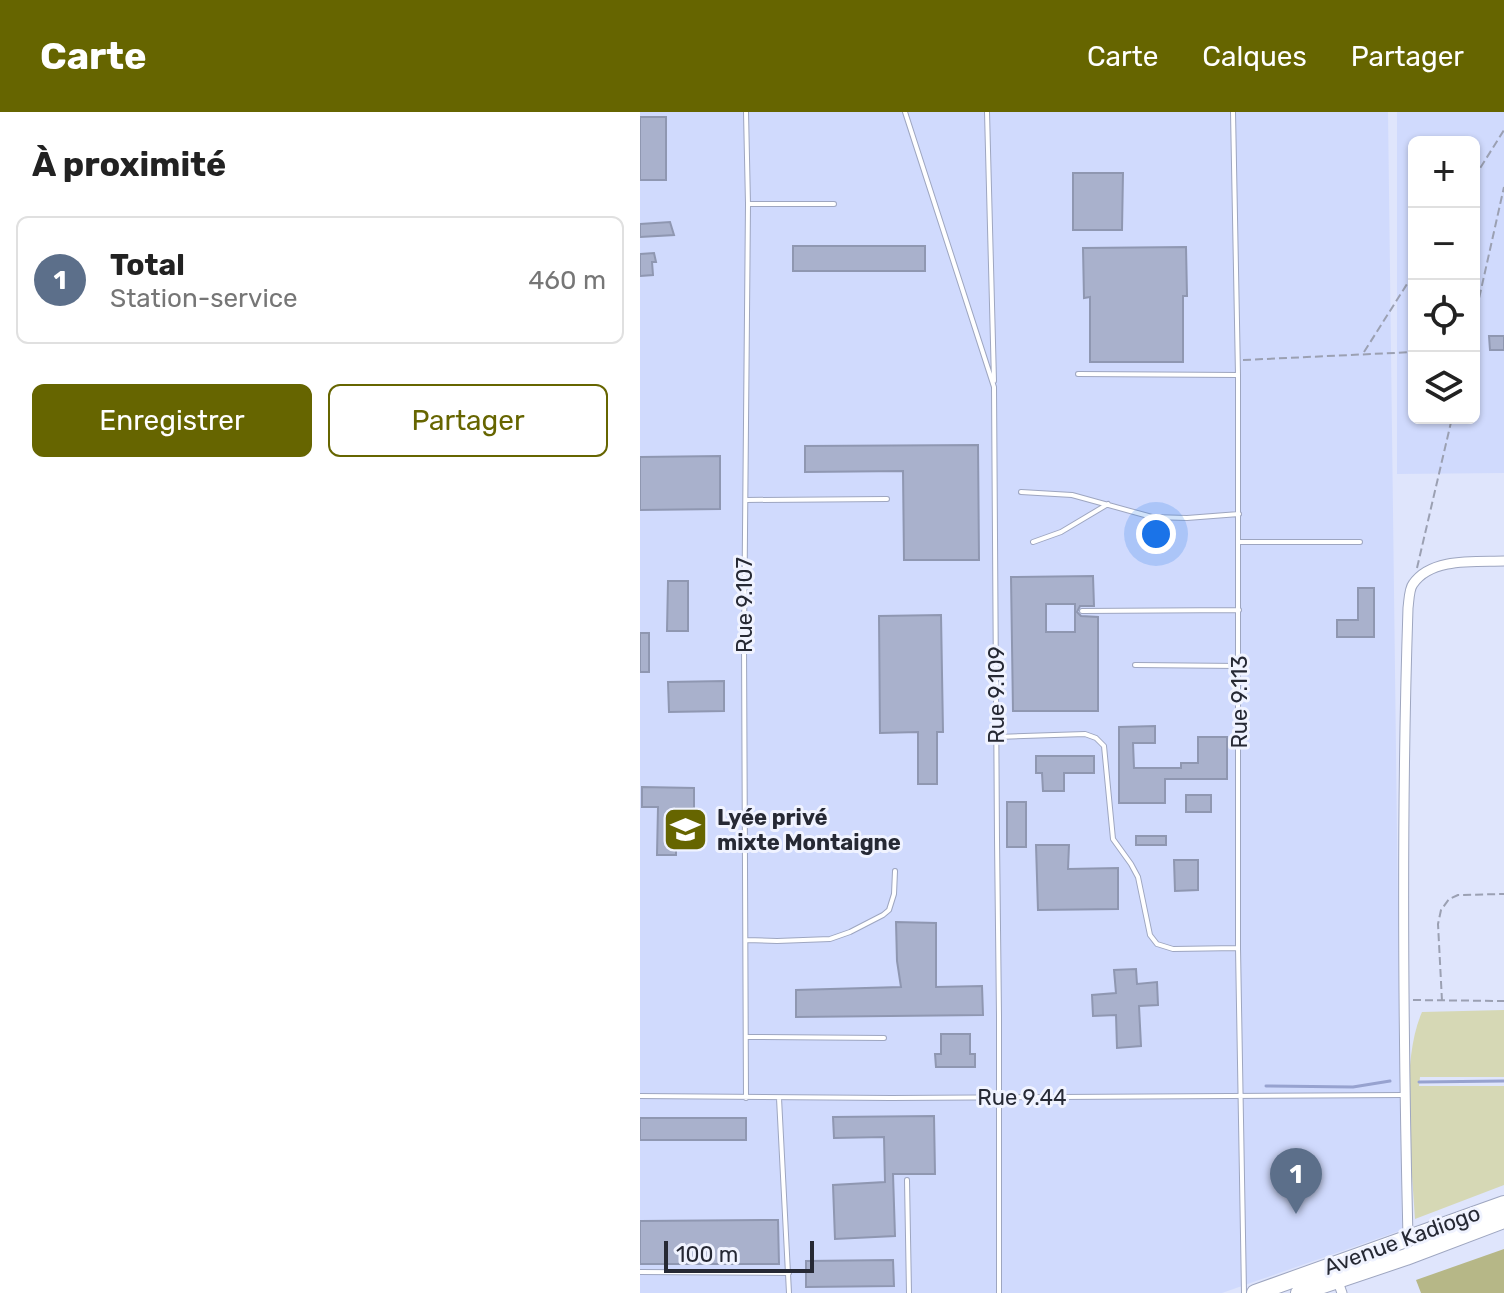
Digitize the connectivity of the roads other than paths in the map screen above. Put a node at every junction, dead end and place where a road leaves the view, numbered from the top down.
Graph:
1 (746, 112) edge
2 (905, 112) edge
3 (987, 112) edge
4 (1233, 112) edge
5 (748, 204) junction
6 (834, 204) dead end
7 (1078, 374) dead end
8 (1238, 375) junction
9 (994, 387) junction
10 (1021, 492) dead end
11 (887, 499) dead end
12 (745, 500) junction
13 (1108, 504) junction
14 (1239, 514) junction
15 (1033, 542) dead end
16 (1239, 542) junction
17 (1360, 542) dead end
18 (1504, 561) edge
19 (1239, 610) junction
20 (1082, 611) dead end
21 (1135, 665) dead end
22 (1239, 666) junction
23 (997, 737) junction
24 (895, 871) dead end
25 (746, 940) junction
26 (1238, 948) junction
27 (747, 1037) junction
28 (884, 1038) dead end
29 (1404, 1095) junction
30 (640, 1096) edge
31 (1241, 1096) junction
32 (1000, 1097) junction
33 (746, 1098) junction
34 (779, 1098) junction
35 (907, 1180) dead end
36 (1504, 1204) edge
37 (1504, 1220) edge
38 (1408, 1239) junction
39 (640, 1272) edge
40 (789, 1273) junction
41 (1337, 1280) edge
42 (789, 1293) edge
43 (909, 1293) edge
44 (999, 1293) edge
45 (1244, 1293) edge
46 (1255, 1293) edge
47 (1299, 1293) edge

1 - 5 lane, Rue 9.107
2 - 9 lane, Rue 9.109
3 - 9 lane
4 - 8 lane, Rue 9.113
5 - 6 lane
5 - 12 lane, Rue 9.107
7 - 8 lane
8 - 14 lane, Rue 9.113
9 - 23 lane, Rue 9.109
10 - 13 lane
11 - 12 lane
12 - 25 lane, Rue 9.107
13 - 14 lane
13 - 15 lane
14 - 16 lane, Rue 9.113
16 - 17 lane
16 - 19 lane, Rue 9.113
18 - 29 street
19 - 20 lane
19 - 22 lane, Rue 9.113
21 - 22 lane
22 - 26 lane, Rue 9.113
23 - 26 lane
23 - 32 lane, Rue 9.109
24 - 25 lane
25 - 27 lane, Rue 9.107
26 - 31 lane, Rue 9.113
27 - 28 lane
27 - 33 lane, Rue 9.107
29 - 31 lane, Rue 9.44
29 - 38 street
30 - 33 lane, Rue 9.44
31 - 32 lane, Rue 9.44
31 - 45 lane, Rue 9.113
32 - 34 lane, Rue 9.44
32 - 44 lane, Rue 9.109
33 - 34 lane, Rue 9.44
34 - 40 lane
35 - 43 lane
36 - 38 highway, Avenue Kadiogo
37 - 41 highway, Avenue Kadiogo
38 - 41 highway, Avenue Kadiogo
39 - 40 lane
40 - 42 lane
41 - 46 highway, Avenue Kadiogo
41 - 47 highway, Avenue Kadiogo

